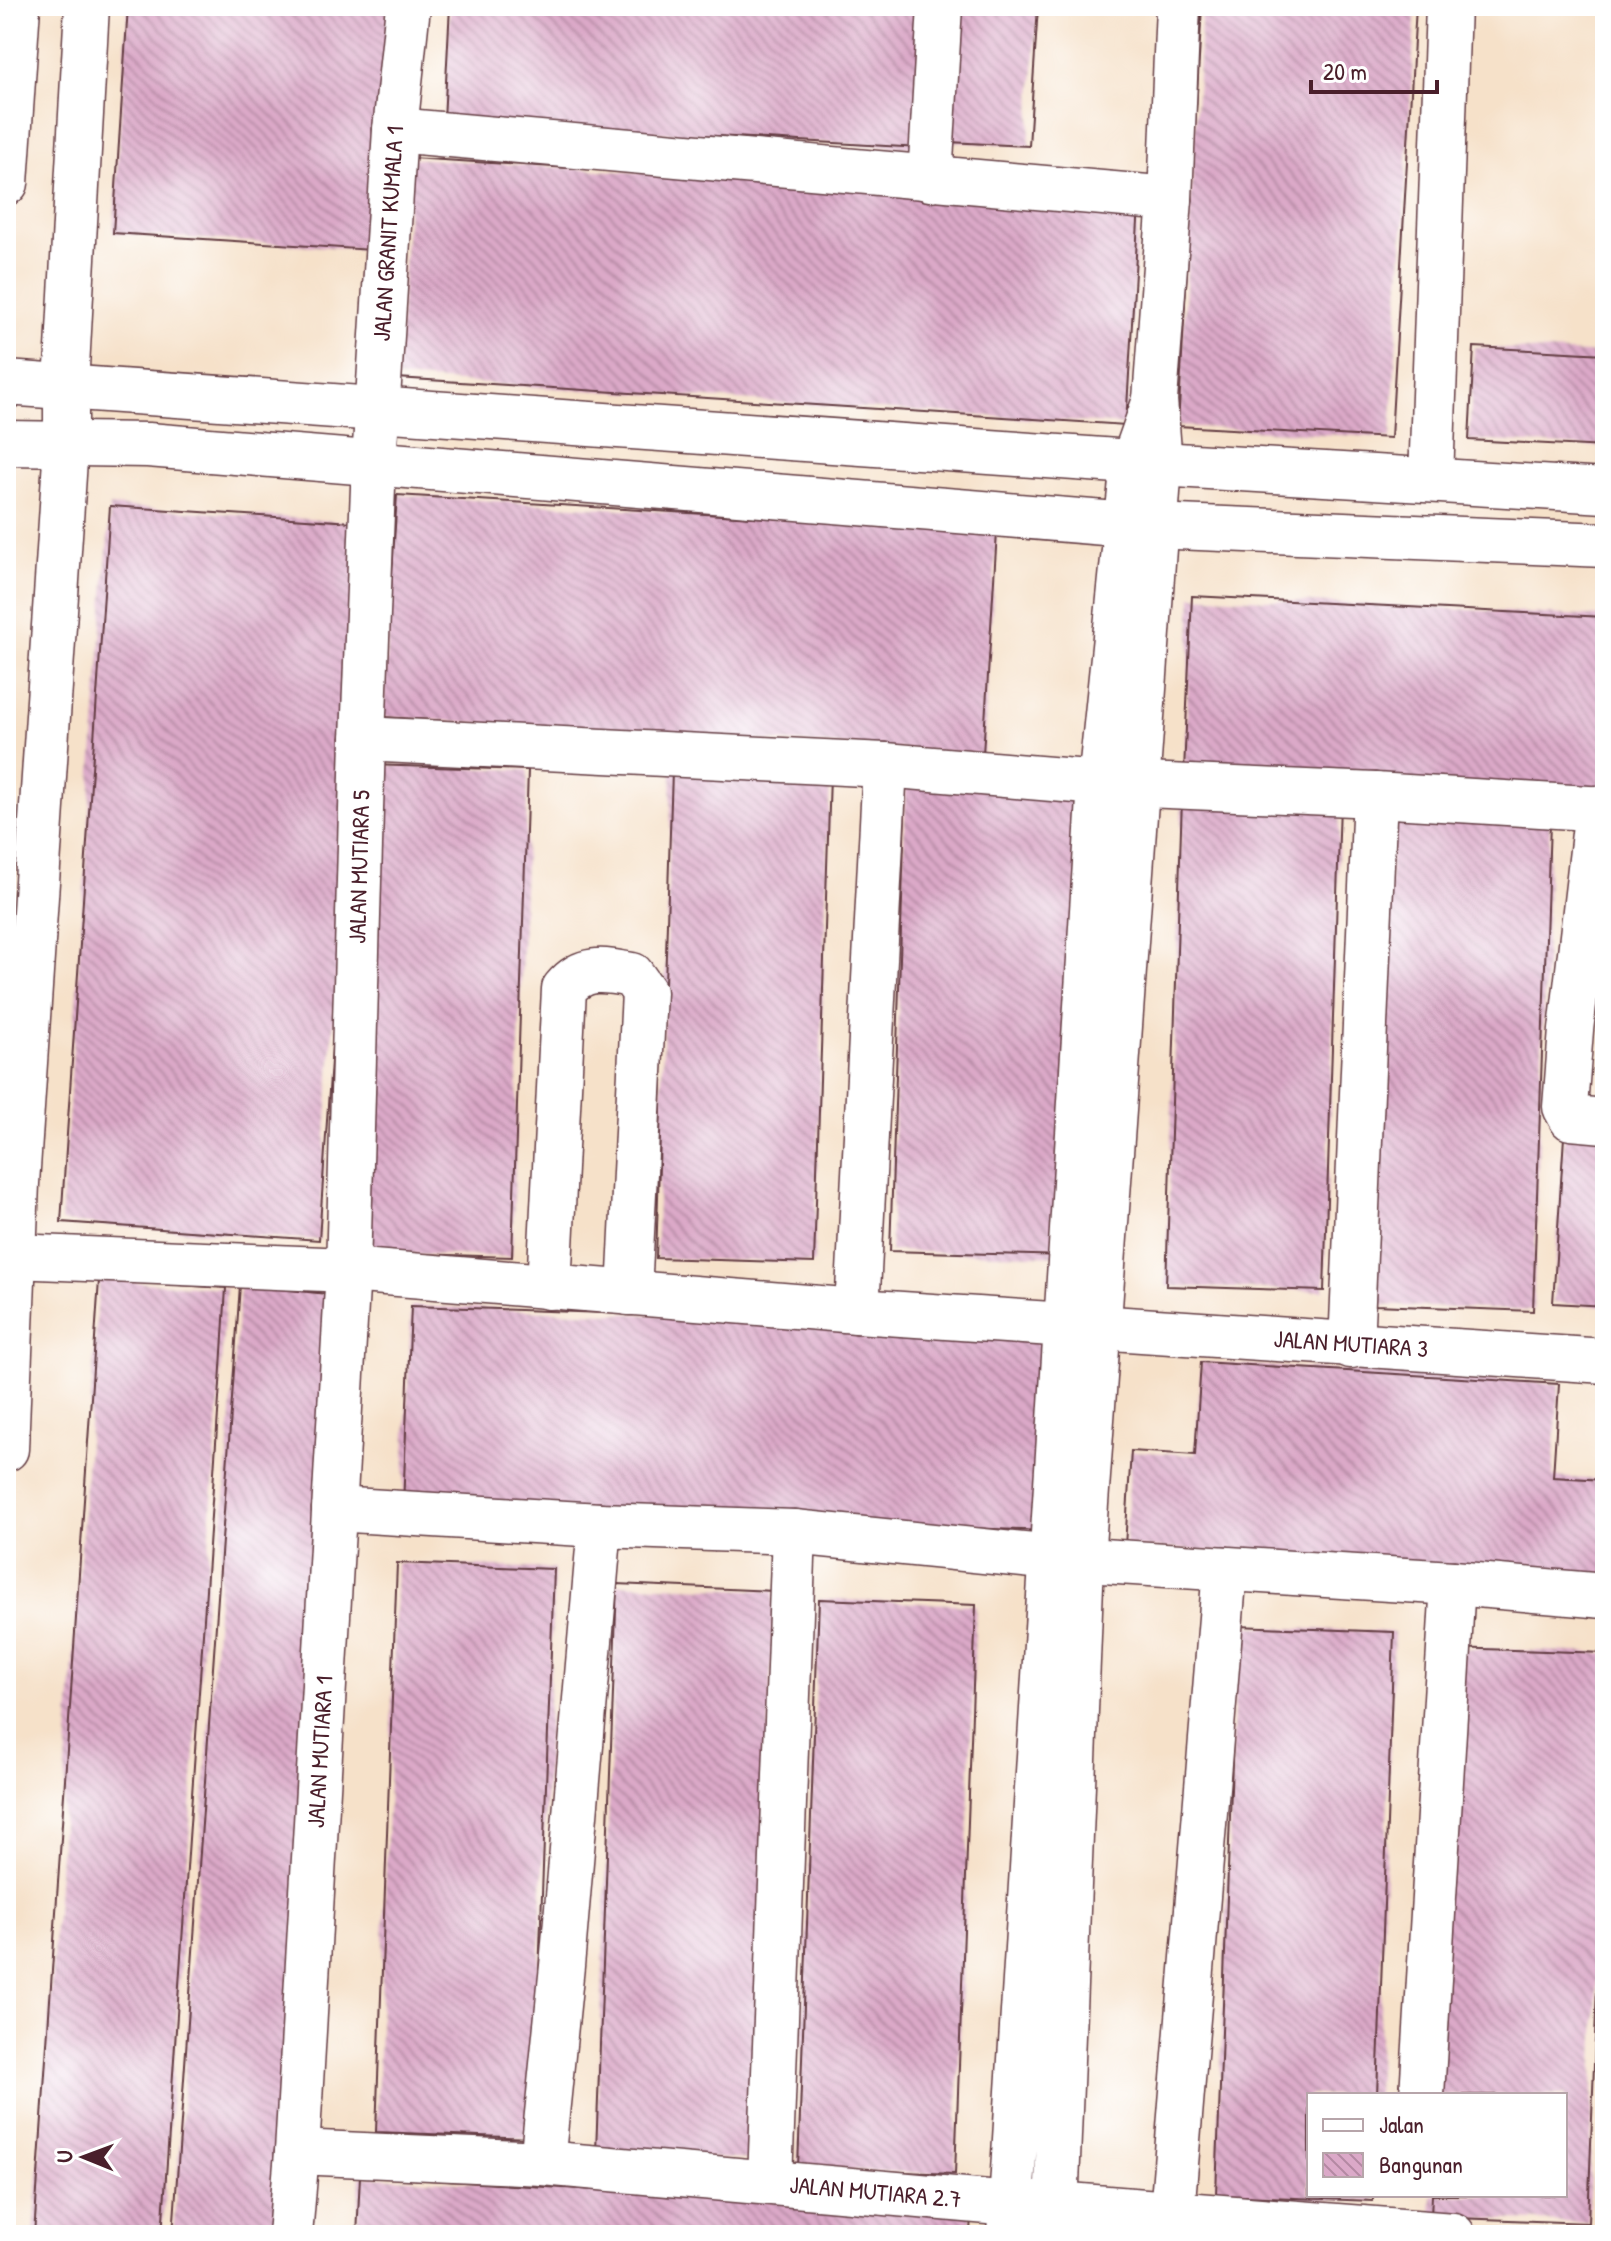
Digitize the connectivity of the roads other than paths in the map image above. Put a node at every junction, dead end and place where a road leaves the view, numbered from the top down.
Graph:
1 (18, 6) edge
2 (87, 6) edge
3 (408, 6) edge
4 (940, 6) edge
5 (1178, 6) edge
6 (1448, 6) edge
7 (395, 130) junction
8 (930, 179) junction
9 (6, 183) edge
10 (1170, 199) junction
11 (6, 383) edge
12 (66, 385) junction
13 (377, 409) junction
14 (6, 443) edge
15 (66, 445) junction
16 (374, 462) junction
17 (1147, 463) junction
18 (1431, 479) junction
19 (1605, 491) edge
20 (1142, 525) junction
21 (1605, 545) edge
22 (363, 739) junction
23 (885, 765) junction
24 (1118, 784) junction
25 (1375, 795) junction
26 (1601, 809) edge
27 (1588, 1030) edge
28 (1605, 1121) edge
29 (12, 1182) edge
30 (14, 1256) junction
31 (348, 1270) junction
32 (549, 1287) junction
33 (629, 1293) junction
34 (857, 1311) junction
35 (1082, 1326) junction
36 (1351, 1346) junction
37 (1605, 1361) edge
38 (6, 1449) edge
39 (334, 1509) junction
40 (600, 1525) junction
41 (794, 1532) junction
42 (1068, 1559) junction
43 (1225, 1569) junction
44 (1453, 1583) junction
45 (1605, 1596) edge
46 (1422, 2093) edge
47 (297, 2152) junction
48 (542, 2163) junction
49 (770, 2181) junction
50 (1172, 2213) junction
51 (1010, 2220) edge
52 (1055, 2220) edge
53 (1428, 2220) edge
54 (290, 2235) edge

1 - 9 street
2 - 12 street
3 - 7 street, JALAN GRANIT KUMALA 1
4 - 8 street
5 - 10 street
6 - 18 street
7 - 8 street
7 - 13 street, JALAN GRANIT KUMALA 1
8 - 10 street
10 - 17 street
11 - 12 street
12 - 13 street
12 - 15 street
13 - 16 street, JALAN GRANIT KUMALA 1
13 - 17 street
14 - 15 street
15 - 16 street
15 - 29 street
16 - 20 street
16 - 22 street, JALAN MUTIARA 5
17 - 18 street
17 - 20 street
18 - 19 street
20 - 21 street
20 - 24 street
22 - 23 street
22 - 31 street, JALAN MUTIARA 5
23 - 24 street
23 - 34 street
24 - 25 street
24 - 35 street
25 - 26 street
25 - 36 street
26 - 27 street
27 - 28 street
29 - 30 street
30 - 31 street, JALAN MUTIARA 3
30 - 38 street
31 - 32 street, JALAN MUTIARA 3
31 - 39 street, JALAN MUTIARA 1
32 - 33 street, JALAN MUTIARA 3
32 - 33 street
33 - 34 street, JALAN MUTIARA 3
34 - 35 street, JALAN MUTIARA 3
35 - 36 street, JALAN MUTIARA 3
35 - 42 street
36 - 37 street, JALAN MUTIARA 3
39 - 40 street
39 - 47 street, JALAN MUTIARA 1
40 - 41 street
40 - 48 street
41 - 42 street
41 - 49 street
42 - 43 street
42 - 51 street
42 - 52 street
43 - 44 street
43 - 50 street
44 - 45 street
44 - 46 street
47 - 48 street, JALAN MUTIARA 2.7
47 - 54 street, JALAN MUTIARA 1
48 - 49 street, JALAN MUTIARA 2.7
49 - 51 street, JALAN MUTIARA 2.7
50 - 52 street, JALAN MUTIARA 2.7
50 - 53 street, JALAN MUTIARA 2.7
51 - 52 street, JALAN MUTIARA 2.7

